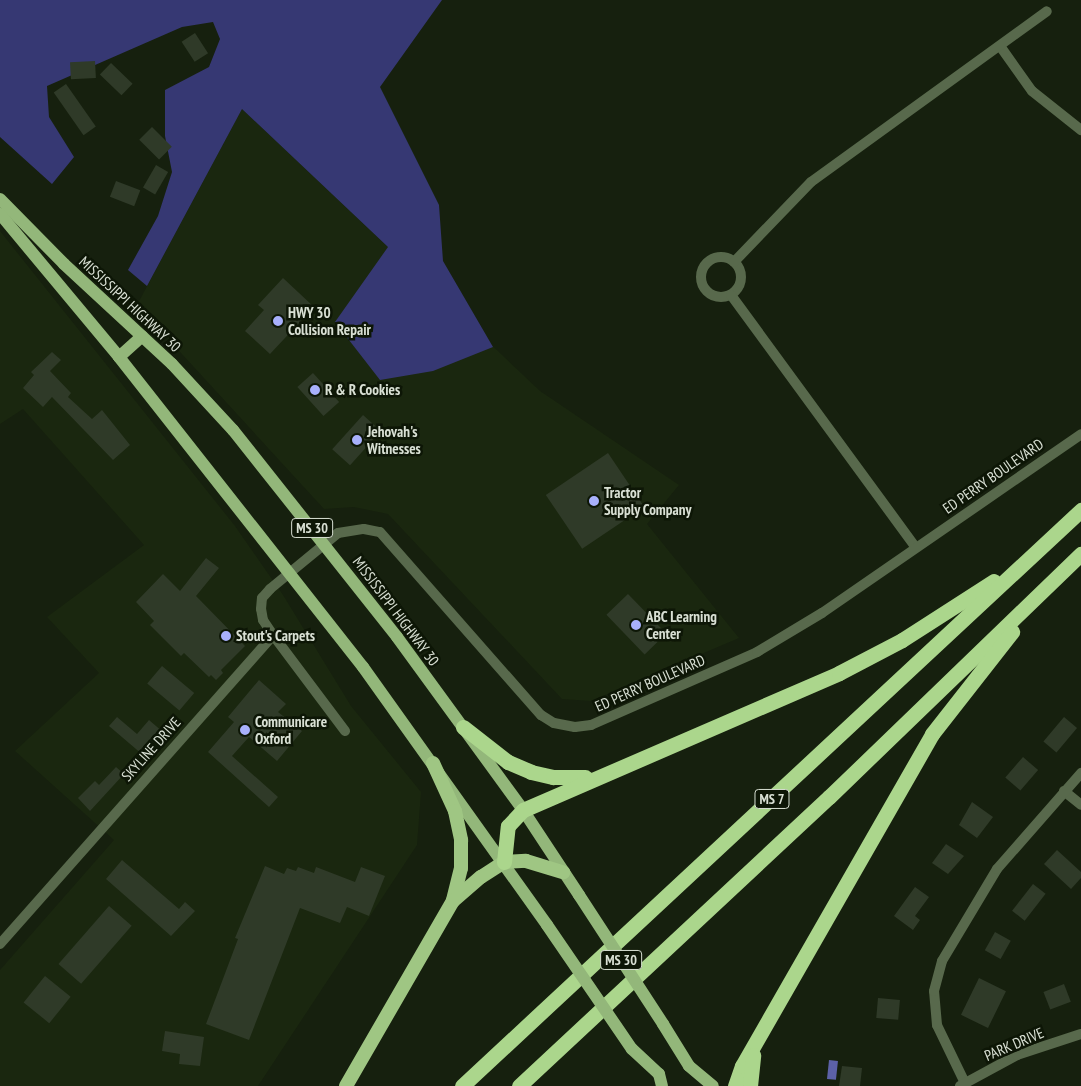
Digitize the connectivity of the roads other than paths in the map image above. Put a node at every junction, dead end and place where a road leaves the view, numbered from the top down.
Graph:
1 (1047, 11) dead end
2 (1000, 46) junction
3 (1081, 130) edge
4 (0, 199) edge
5 (0, 214) edge
6 (734, 262) junction
7 (731, 294) junction
8 (142, 336) junction
9 (119, 357) junction
10 (1081, 434) edge
11 (1081, 510) edge
12 (324, 543) junction
13 (916, 548) junction
14 (1040, 548) junction
15 (1077, 558) edge
16 (289, 571) junction
17 (273, 635) junction
18 (463, 727) junction
19 (345, 732) dead end
20 (433, 763) junction
21 (1081, 773) edge
22 (602, 775) junction
23 (1064, 791) junction
24 (1081, 805) edge
25 (523, 810) junction
26 (504, 862) junction
27 (563, 872) junction
28 (453, 901) junction
29 (0, 944) edge
30 (1081, 1034) edge
31 (753, 1052) junction
32 (962, 1084) edge
33 (346, 1086) edge
34 (462, 1086) edge
35 (519, 1086) edge
36 (662, 1086) edge
37 (713, 1086) edge
38 (735, 1086) edge
39 (750, 1086) edge

1 - 2 street
2 - 3 street
2 - 6 street
4 - 8 main road, MISSISSIPPI HIGHWAY 30 / MS 30
5 - 9 main road, MS 30
6 - 7 street
6 - 7 street
7 - 13 street
8 - 9 main road
8 - 12 main road, MISSISSIPPI HIGHWAY 30 / MS 30
9 - 16 main road, MS 30
10 - 13 street, ED PERRY BOULEVARD
11 - 14 highway, MS 7
12 - 13 street, ED PERRY BOULEVARD
12 - 16 street, ED PERRY BOULEVARD
12 - 18 main road, MISSISSIPPI HIGHWAY 30 / MS 30
14 - 22 highway
14 - 34 highway, MS 7
15 - 31 highway
15 - 35 highway, MS 7
16 - 17 street
16 - 20 main road, MS 30
17 - 19 street
17 - 29 street, SKYLINE DRIVE
18 - 22 highway
18 - 25 main road, MISSISSIPPI HIGHWAY 30 / MS 30
20 - 26 main road, MS 30
20 - 28 highway
21 - 23 street
22 - 25 highway
23 - 24 street
23 - 32 street
25 - 26 highway
25 - 27 main road, MISSISSIPPI HIGHWAY 30 / MS 30
26 - 27 highway
26 - 28 highway
26 - 36 main road, MS 30, bridge
27 - 37 main road, MISSISSIPPI HIGHWAY 30 / MS 30, bridge
28 - 33 highway
30 - 32 street, PARK DRIVE
31 - 38 highway
31 - 39 highway

